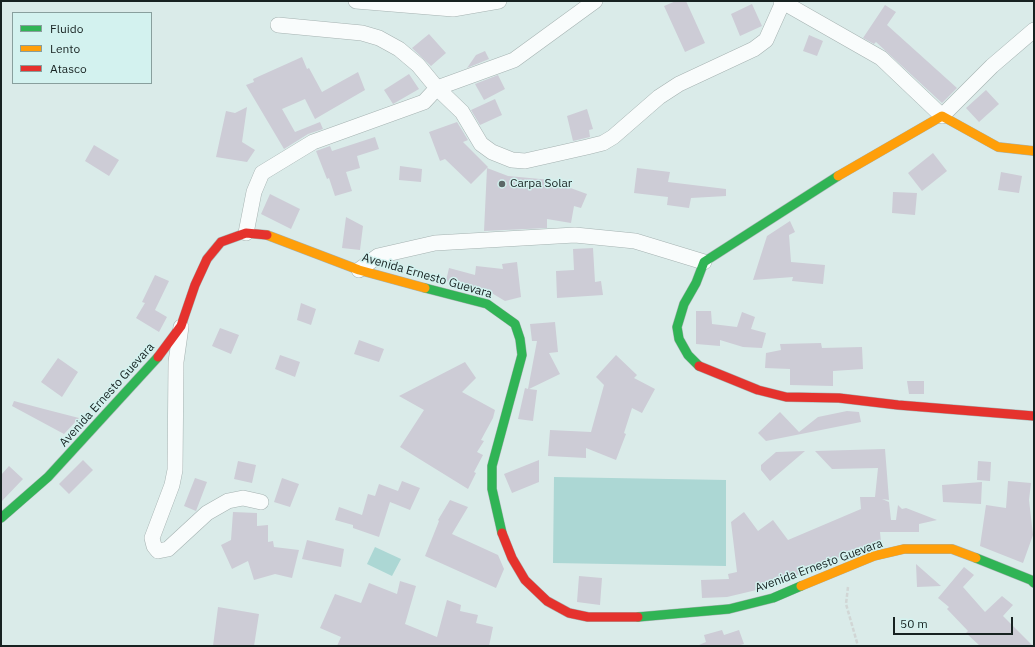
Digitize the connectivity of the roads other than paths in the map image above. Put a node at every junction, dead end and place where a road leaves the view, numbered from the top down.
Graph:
1 (356, 1) edge
2 (499, 1) edge
3 (595, 1) edge
4 (782, 1) edge
5 (278, 26) dead end
6 (1034, 30) edge
7 (437, 88) junction
8 (942, 116) junction
9 (1034, 151) edge
10 (246, 233) junction
11 (704, 262) junction
12 (359, 270) junction
13 (181, 326) junction
14 (1034, 416) edge
15 (261, 502) dead end
16 (1, 518) edge
17 (1034, 583) edge

1 - 2 street
3 - 7 street
4 - 7 street
4 - 8 street
5 - 7 street
6 - 8 street
7 - 10 street
8 - 9 main road
8 - 11 main road
10 - 12 main road, Avenida Ernesto Guevara
10 - 13 main road, Avenida Ernesto Guevara
11 - 12 street
11 - 14 main road
12 - 17 main road, Avenida Ernesto Guevara
13 - 15 street
13 - 16 main road, Avenida Ernesto Guevara

